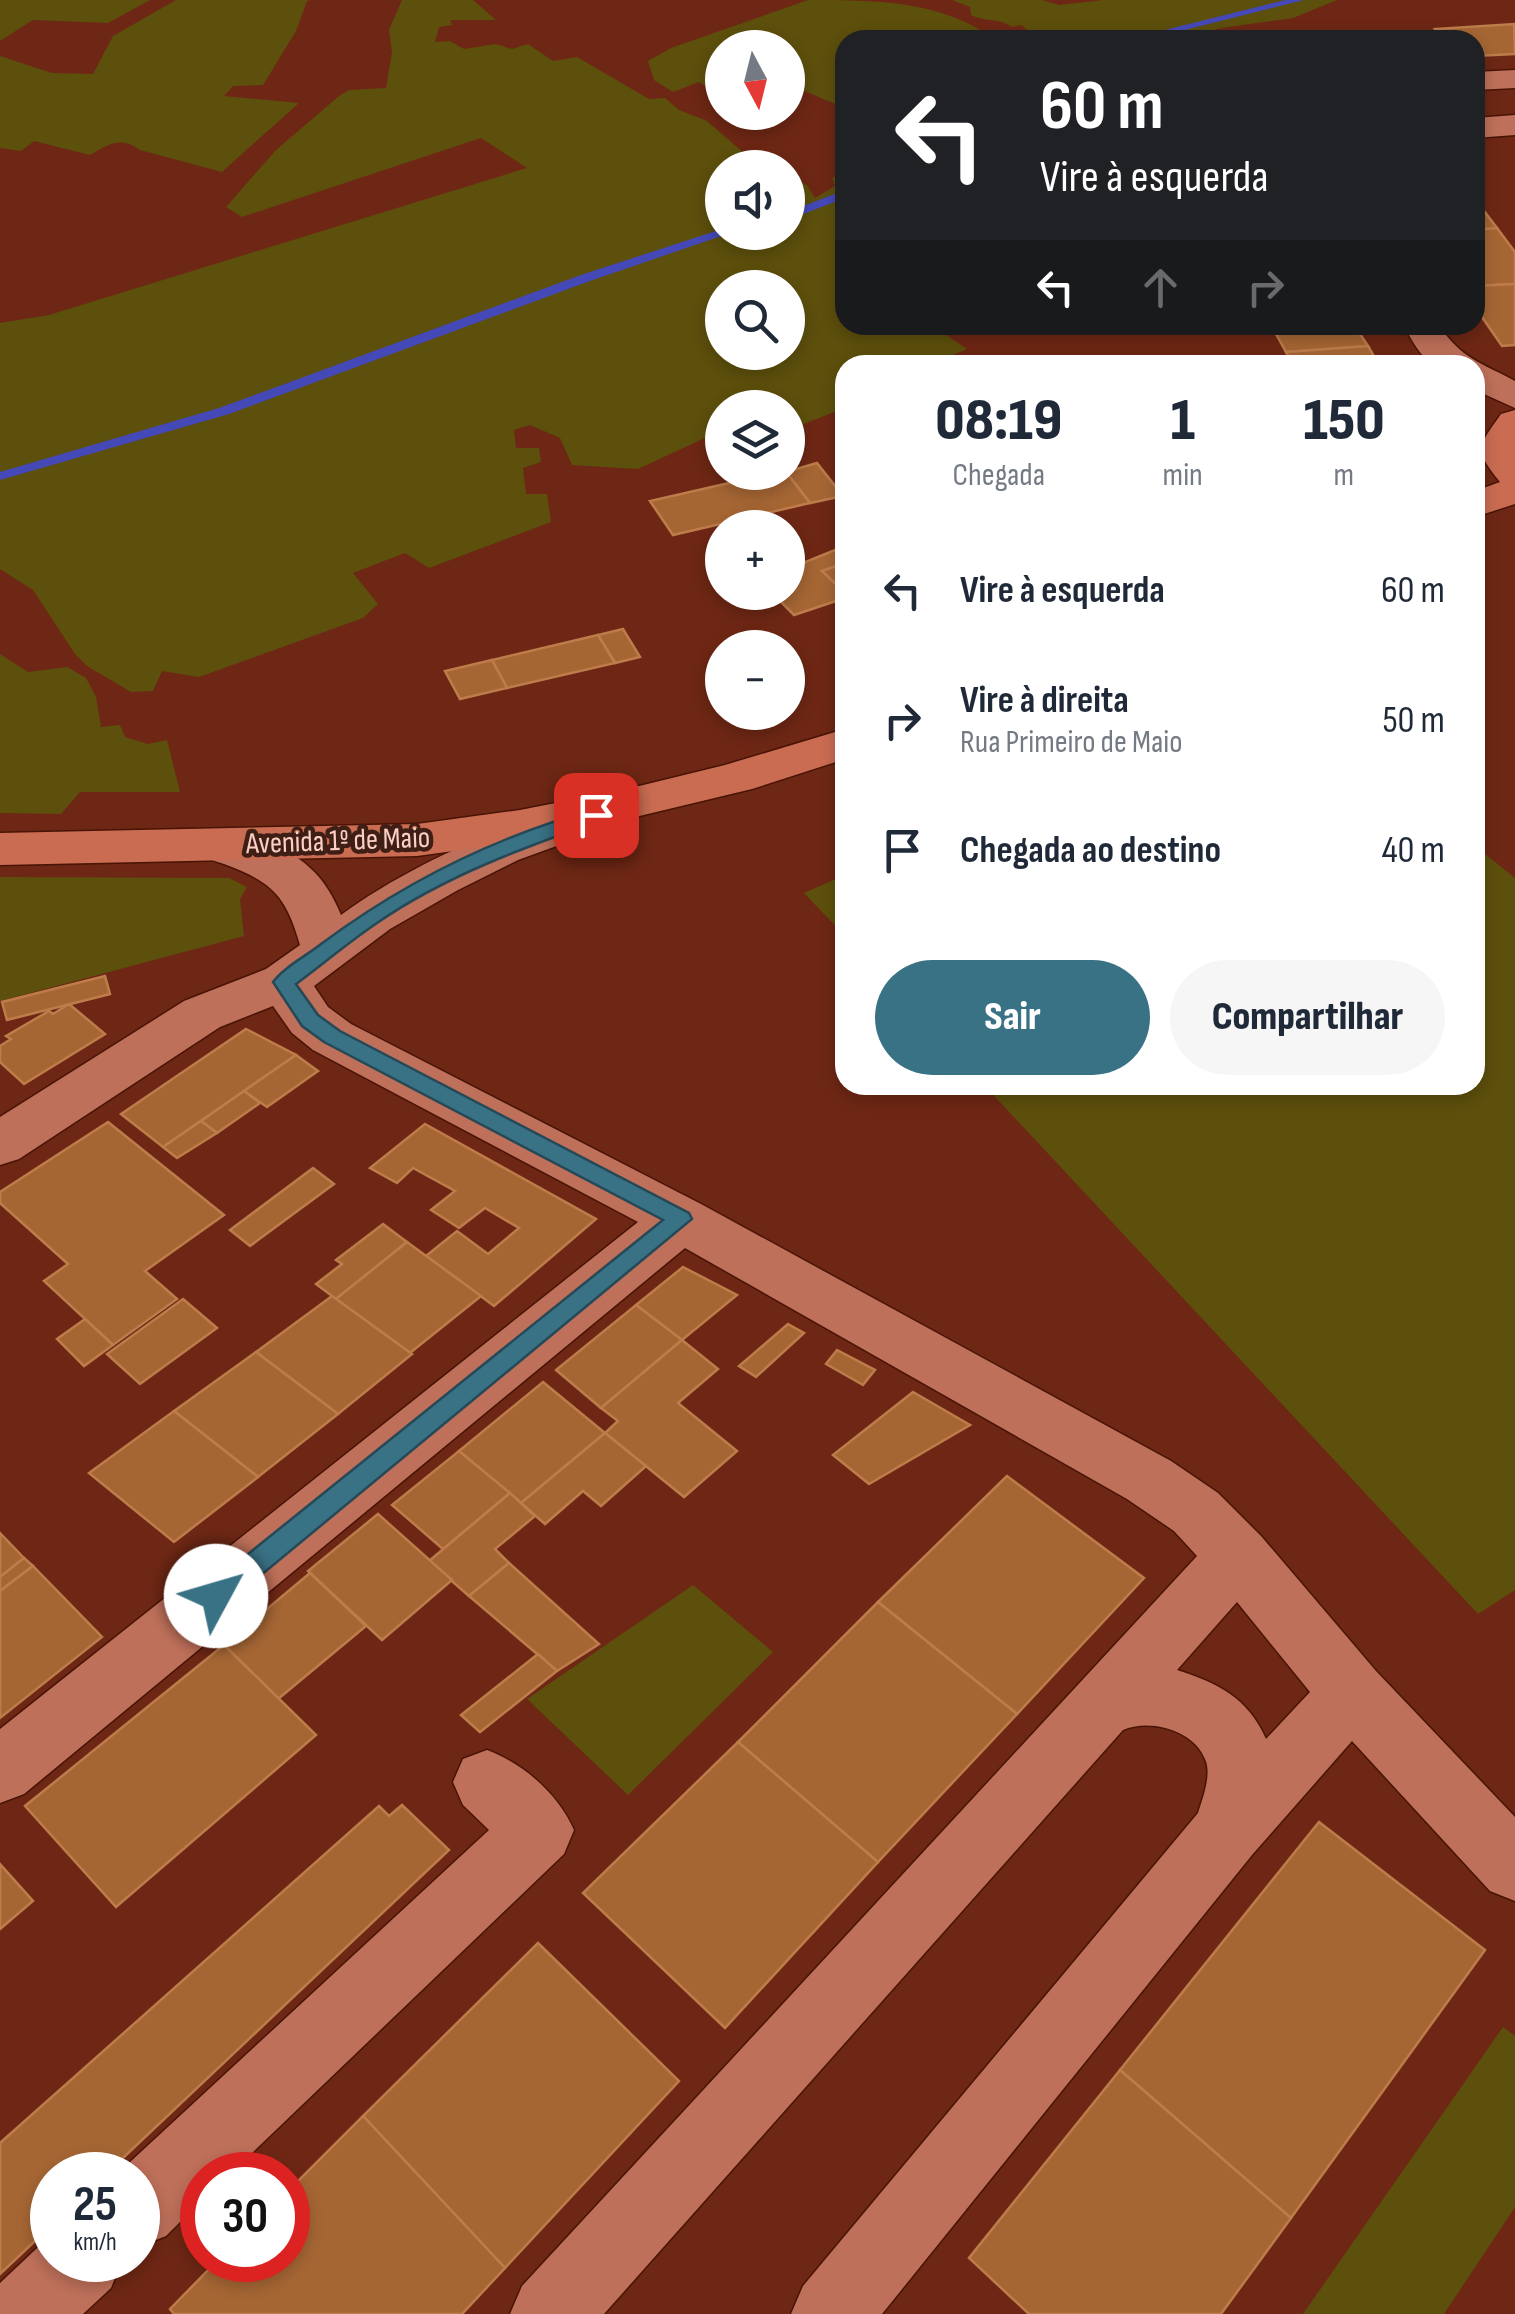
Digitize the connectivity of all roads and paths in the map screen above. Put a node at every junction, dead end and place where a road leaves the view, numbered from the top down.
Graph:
1 (1515, 79) edge
2 (1485, 80) edge
3 (1515, 126) edge
4 (1485, 128) edge
5 (1427, 335) edge
6 (1444, 355) edge
7 (1485, 380) edge
8 (1515, 396) edge
9 (1515, 422) edge
10 (1515, 474) edge
11 (1515, 490) edge
12 (1485, 501) edge
13 (835, 747) edge
14 (627, 804) junction
15 (216, 844) junction
16 (0, 848) edge
17 (305, 966) junction
18 (0, 1144) edge
19 (681, 1219) junction
20 (1238, 1556) junction
21 (1352, 1694) junction
22 (1096, 1710) junction
23 (0, 1772) edge
24 (487, 1782) dead end
25 (1227, 1830) junction
26 (1515, 1867) edge
27 (160, 2187) edge
28 (59, 2282) edge
29 (25, 2314) edge
30 (550, 2314) edge
31 (832, 2314) edge

1 - 2 street
3 - 4 street
5 - 6 street
7 - 8 street
9 - 10 main road
11 - 12 main road
13 - 14 main road, Avenida 1º de Maio
14 - 15 main road, Avenida 1º de Maio
14 - 17 street
15 - 16 main road, Avenida 1º de Maio
15 - 17 street
17 - 18 street
17 - 19 street
19 - 20 street
19 - 23 street
20 - 21 street
20 - 22 street
21 - 25 street
21 - 26 street
22 - 25 street
22 - 30 street
24 - 27 street
25 - 31 street
28 - 29 street

